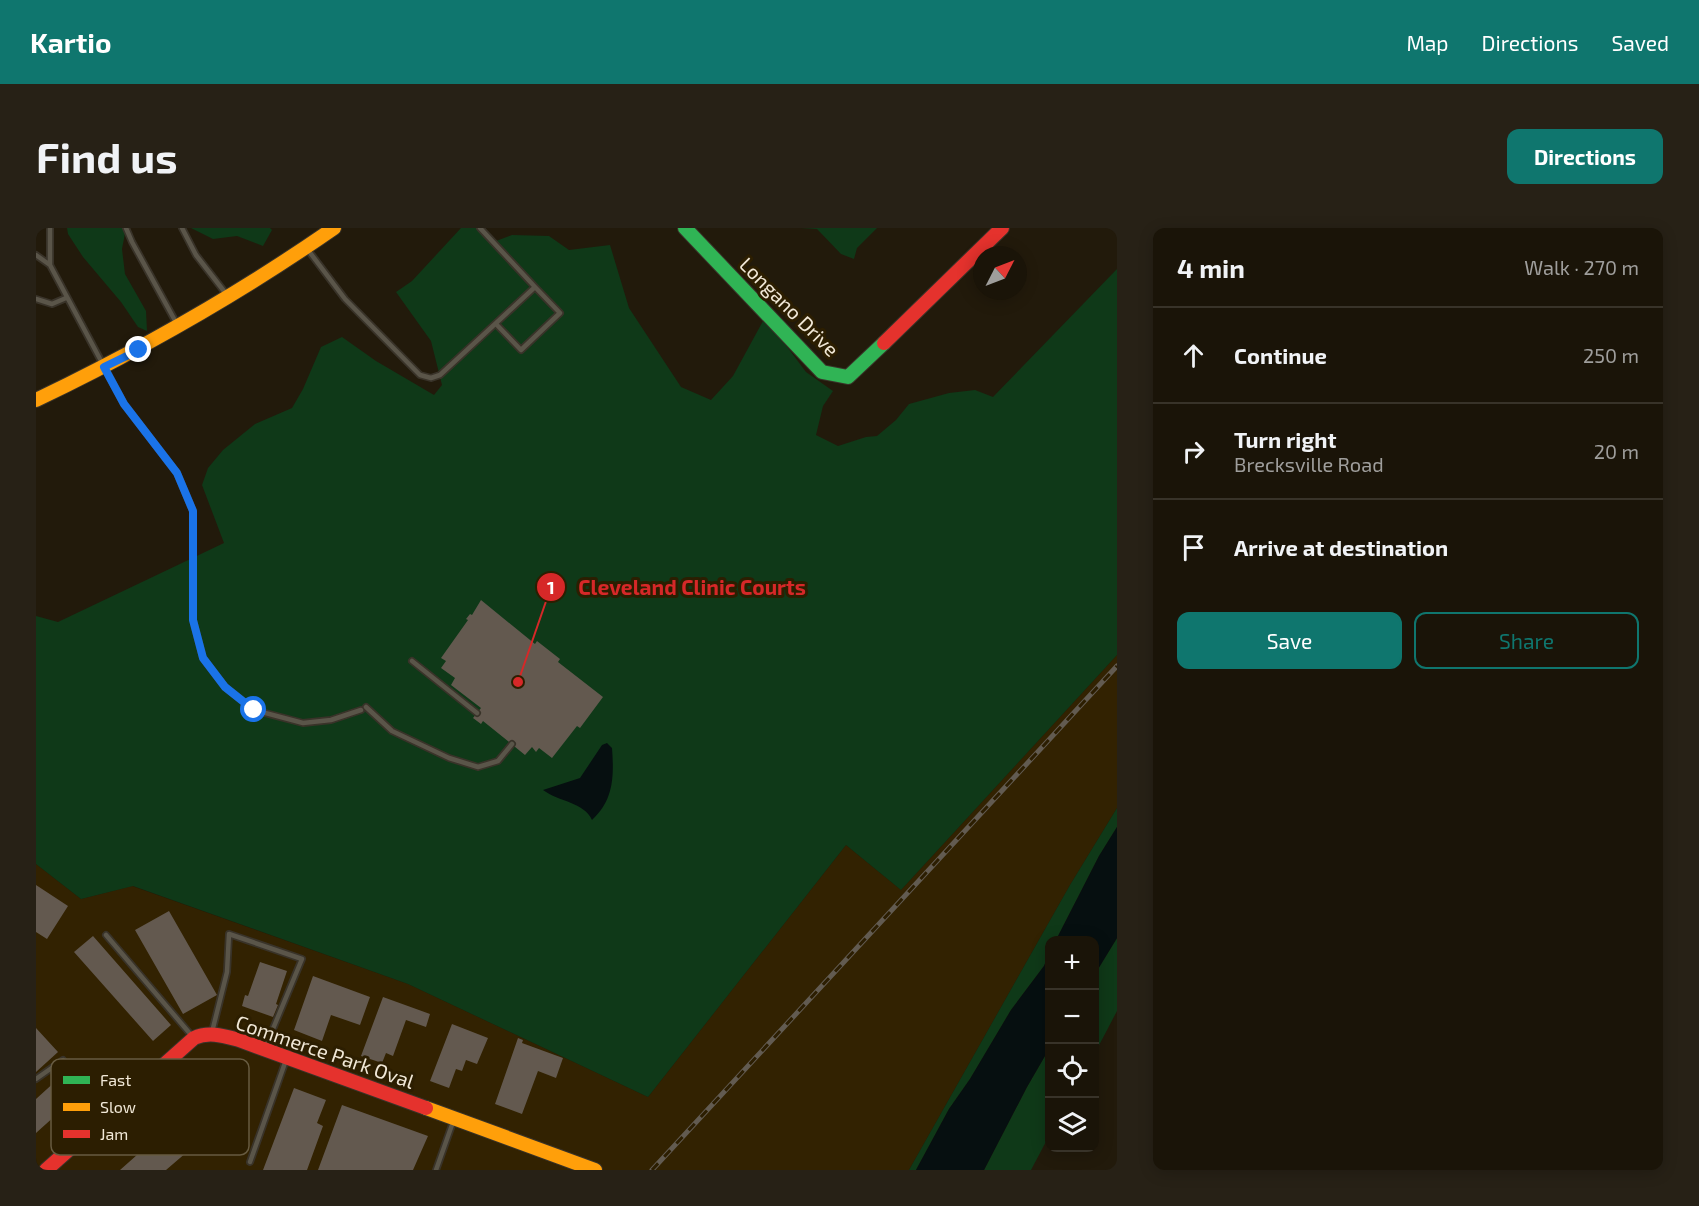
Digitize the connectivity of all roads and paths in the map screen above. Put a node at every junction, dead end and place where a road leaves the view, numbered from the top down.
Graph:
1 (50, 228) edge
2 (126, 228) edge
3 (182, 228) edge
4 (334, 228) edge
5 (480, 228) edge
6 (685, 228) edge
7 (1002, 228) edge
8 (307, 248) junction
9 (36, 255) edge
10 (50, 265) junction
11 (535, 287) junction
12 (66, 298) junction
13 (36, 299) edge
14 (230, 299) junction
15 (496, 324) junction
16 (179, 328) junction
17 (104, 367) junction
18 (36, 400) edge
19 (412, 662) dead end
20 (477, 713) dead end
21 (512, 744) dead end
22 (106, 935) dead end
23 (212, 1035) junction
24 (194, 1038) junction
25 (265, 1049) junction
26 (287, 1057) junction
27 (170, 1059) edge
28 (51, 1068) edge
29 (36, 1079) edge
30 (454, 1119) junction
31 (63, 1155) edge
32 (250, 1162) dead end
33 (46, 1170) edge
34 (436, 1170) edge
35 (595, 1170) edge

1 - 10 lane
2 - 16 lane
3 - 14 lane
4 - 8 street
5 - 11 lane
6 - 7 street, Longano Drive
8 - 14 street
8 - 15 lane
9 - 10 lane
10 - 12 lane
11 - 15 lane
11 - 15 lane
12 - 13 lane
12 - 17 lane
14 - 16 street
16 - 17 street
17 - 18 street
17 - 21 lane
19 - 20 lane
22 - 24 lane
23 - 24 street, Commerce Park Oval
23 - 25 street, Commerce Park Oval
23 - 25 lane
24 - 27 street
25 - 26 street, Commerce Park Oval
26 - 30 street, Commerce Park Oval
26 - 32 lane
28 - 29 lane
30 - 34 lane
30 - 35 street, Commerce Park Oval
31 - 33 street

